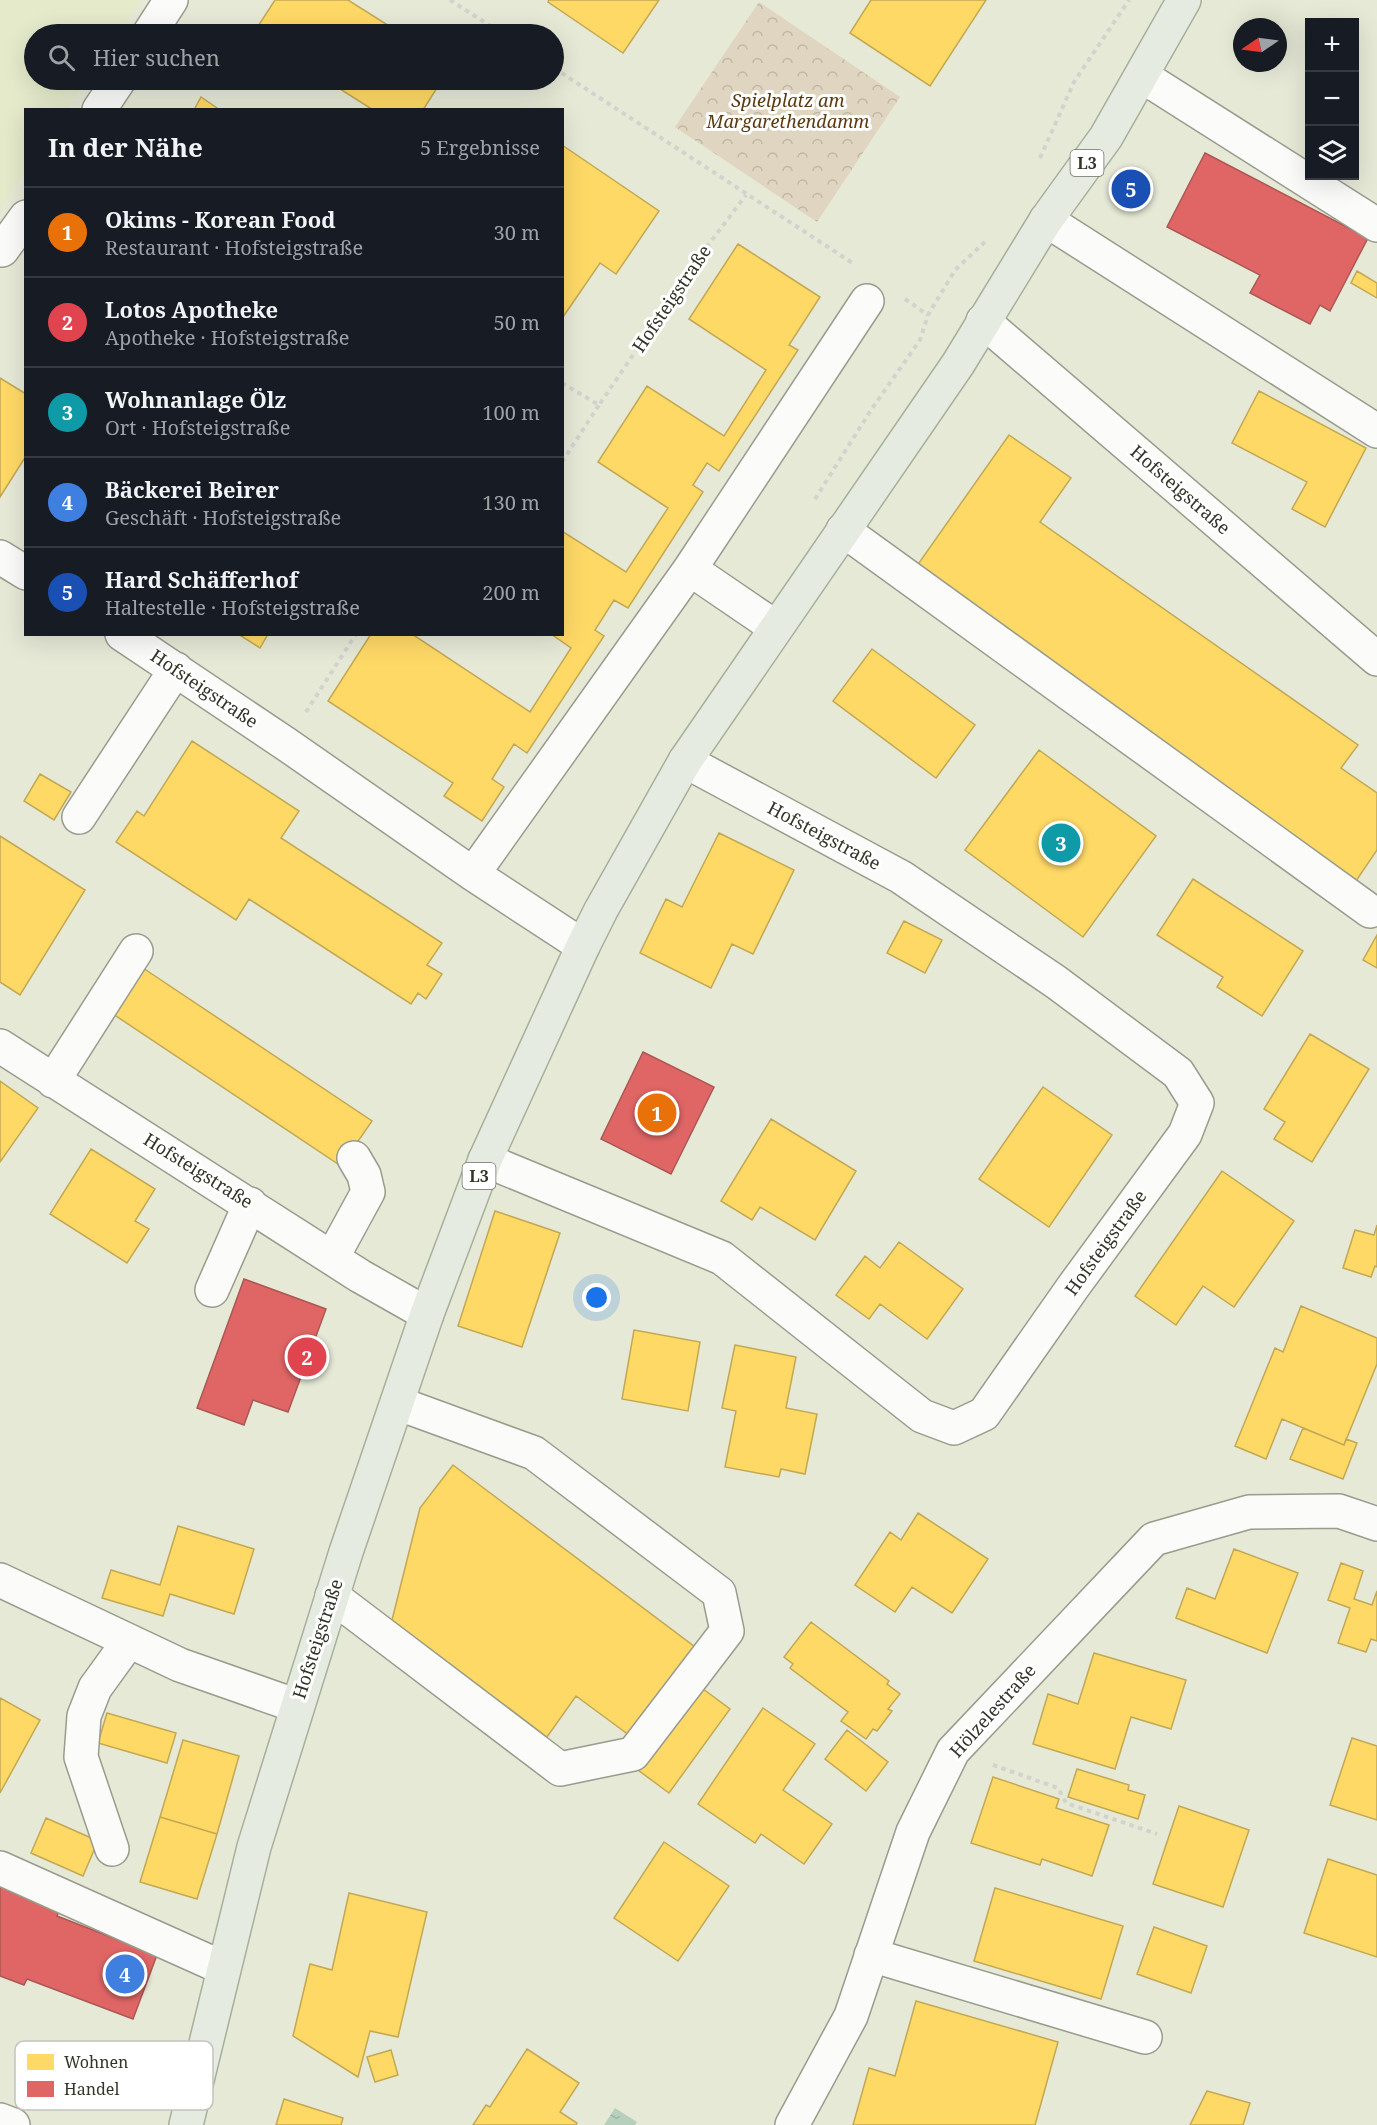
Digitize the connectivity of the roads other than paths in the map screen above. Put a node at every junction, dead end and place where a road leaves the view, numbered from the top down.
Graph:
1 (171, 0) edge
2 (1184, 0) edge
3 (155, 24) edge
4 (1142, 76) junction
5 (112, 90) edge
6 (100, 108) edge
7 (24, 220) edge
8 (1046, 220) junction
9 (1377, 225) edge
10 (2, 250) dead end
11 (867, 301) dead end
12 (983, 321) junction
13 (1377, 431) edge
14 (843, 530) junction
15 (0, 557) edge
16 (690, 569) junction
17 (24, 572) edge
18 (775, 627) junction
19 (125, 636) edge
20 (1377, 659) edge
21 (176, 669) junction
22 (685, 761) junction
23 (78, 817) dead end
24 (473, 874) junction
25 (1370, 911) dead end
26 (583, 946) junction
27 (136, 951) dead end
28 (0, 1046) edge
29 (53, 1081) junction
30 (354, 1158) dead end
31 (485, 1160) junction
32 (250, 1204) junction
33 (332, 1258) junction
34 (212, 1290) dead end
35 (427, 1314) junction
36 (397, 1403) junction
37 (1377, 1524) edge
38 (0, 1581) edge
39 (332, 1596) junction
40 (129, 1641) junction
41 (297, 1706) junction
42 (112, 1849) dead end
43 (0, 1868) edge
44 (871, 1955) junction
45 (223, 1968) junction
46 (1145, 2037) dead end
47 (206, 2041) edge
48 (190, 2110) edge
49 (0, 2120) edge
50 (13, 2125) edge
51 (186, 2125) edge
52 (792, 2125) edge

1 - 3 street
2 - 4 main road, Hofsteigstraße / L3
4 - 8 main road, Hofsteigstraße / L3
4 - 9 street
5 - 6 street
7 - 10 street
8 - 12 main road, Hofsteigstraße / L3
8 - 13 street
11 - 16 street
12 - 14 main road, Hofsteigstraße / L3
12 - 20 street, Hofsteigstraße
14 - 18 main road, Hofsteigstraße / L3
14 - 25 street
15 - 17 street
16 - 18 street
16 - 24 street
18 - 22 main road, Hofsteigstraße / L3
19 - 21 street, Hofsteigstraße
21 - 23 street
21 - 24 street, Hofsteigstraße
22 - 26 main road, Hofsteigstraße / L3
22 - 31 street, Hofsteigstraße
24 - 26 street, Hofsteigstraße
26 - 31 main road, Hofsteigstraße / L3
27 - 29 street
28 - 29 street, Hofsteigstraße
29 - 32 street, Hofsteigstraße
30 - 33 street
31 - 35 main road, Hofsteigstraße / L3
32 - 33 street, Hofsteigstraße
32 - 34 street
33 - 35 street, Hofsteigstraße
35 - 36 main road, Hofsteigstraße / L3
36 - 39 main road, Hofsteigstraße / L3
36 - 39 street
37 - 44 street, Hölzelestraße
38 - 40 street
39 - 41 main road, Hofsteigstraße / L3
40 - 41 street
40 - 42 street
41 - 45 main road, Hofsteigstraße / L3
43 - 45 street
44 - 46 street
44 - 52 street, Hölzelestraße
45 - 47 main road, Hofsteigstraße / L3
48 - 51 main road, Hofsteigstraße / L3
49 - 50 street

